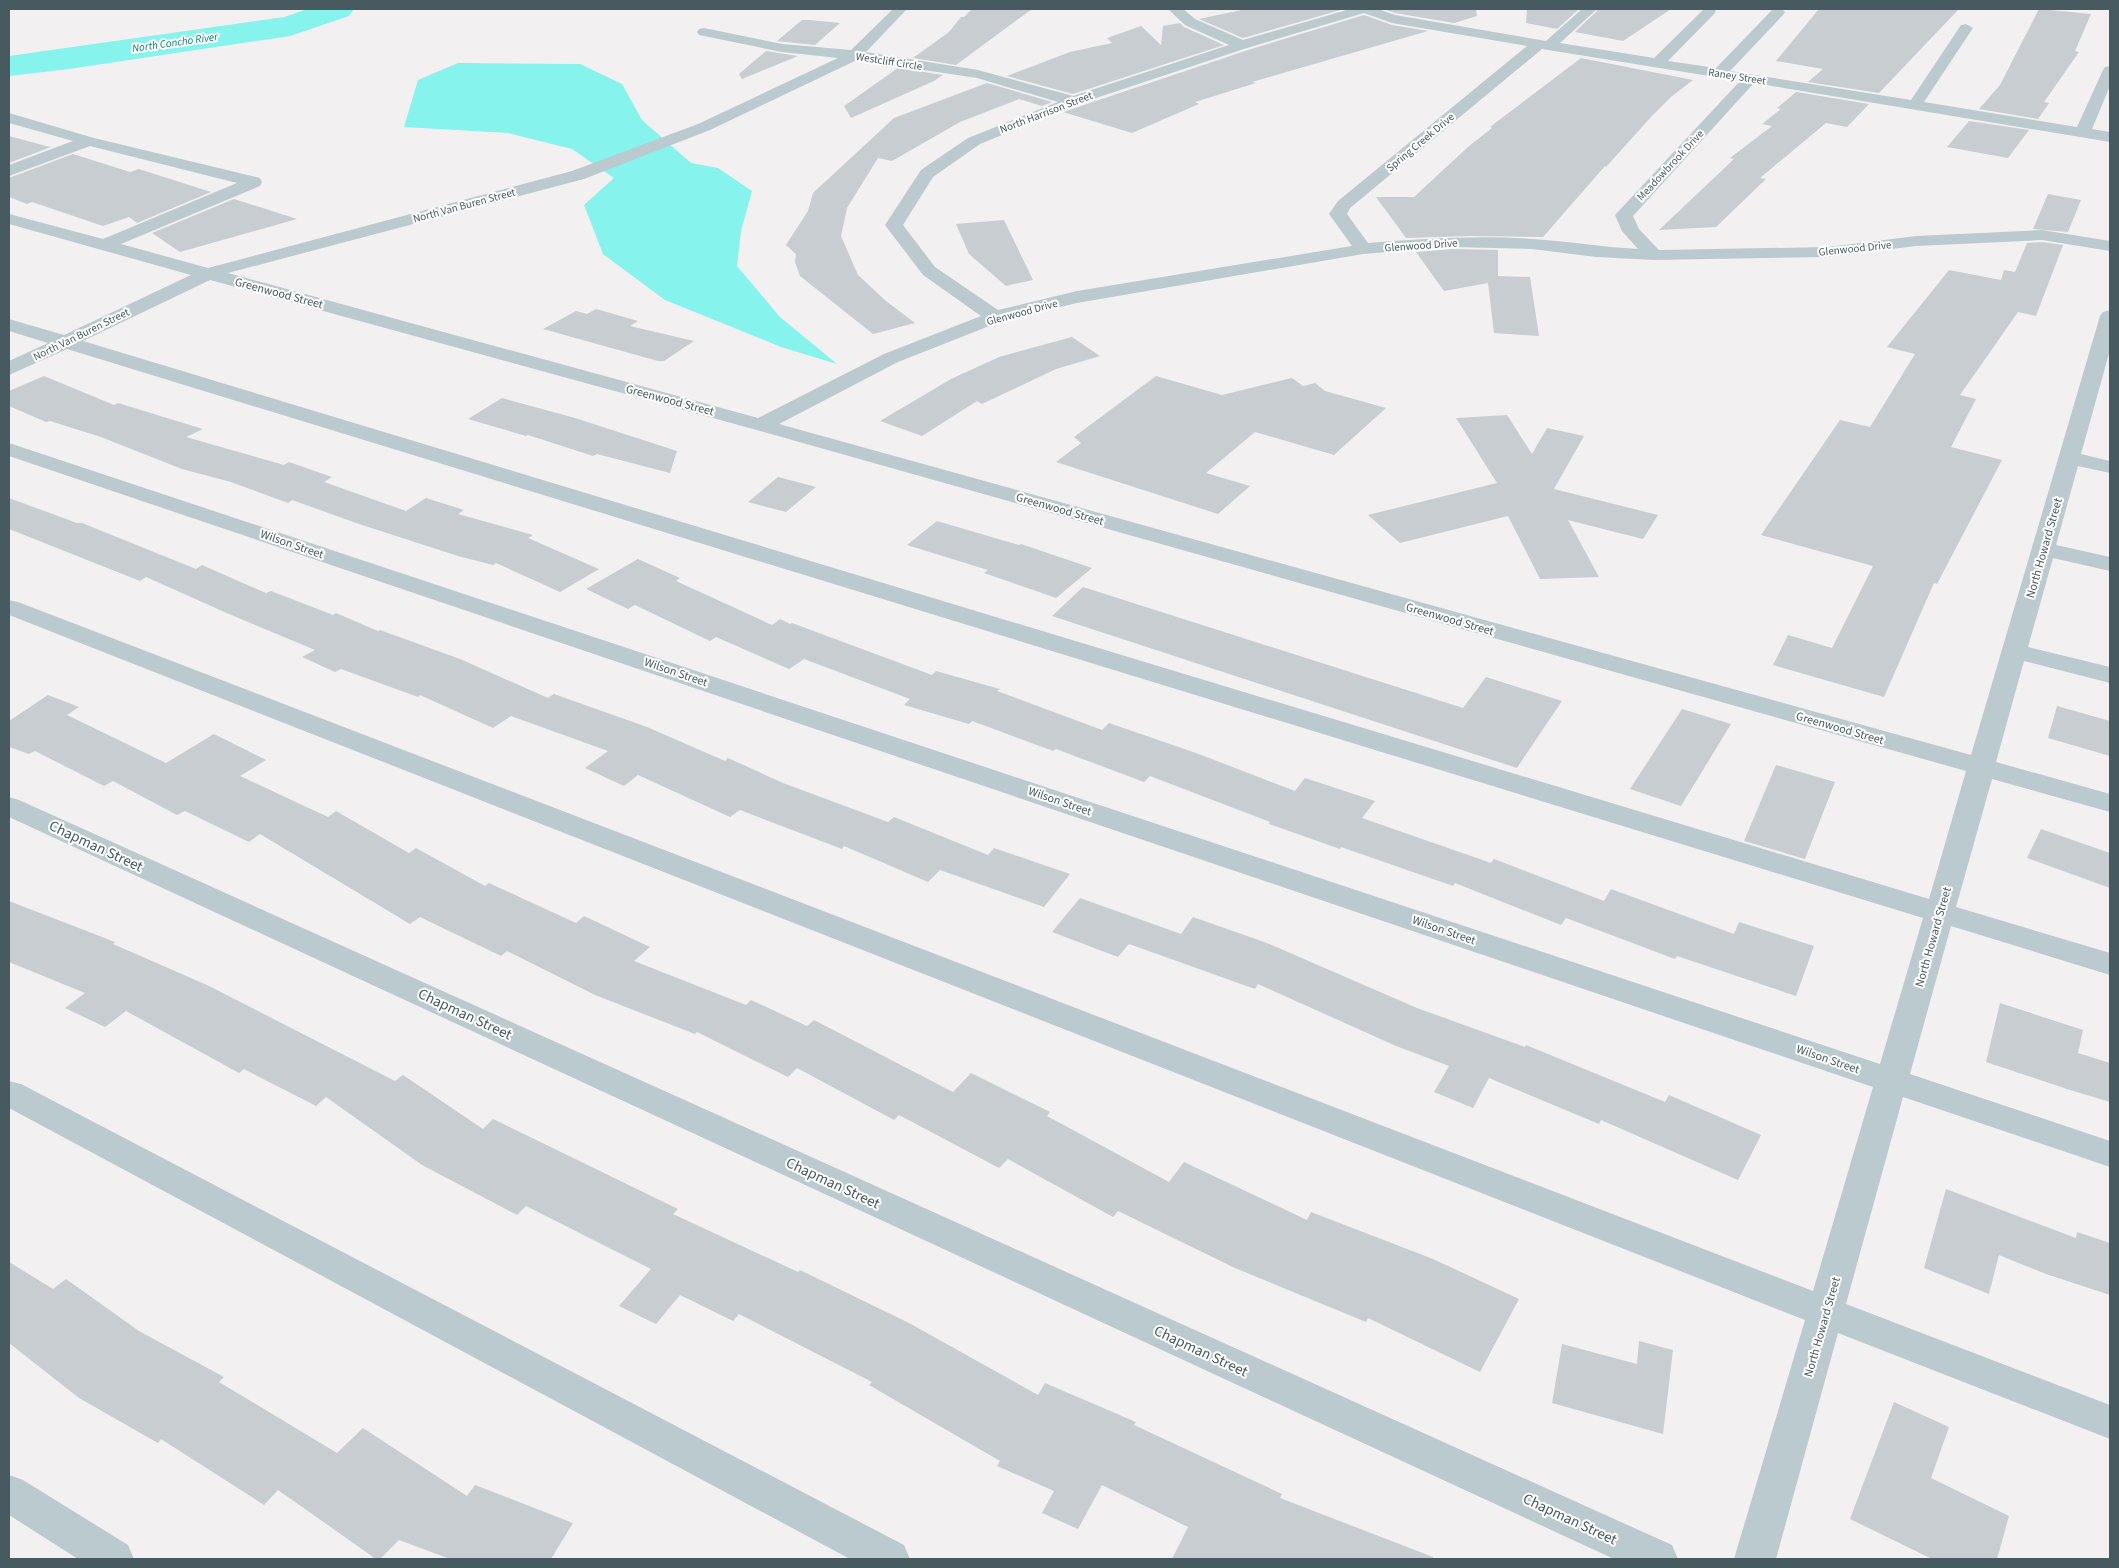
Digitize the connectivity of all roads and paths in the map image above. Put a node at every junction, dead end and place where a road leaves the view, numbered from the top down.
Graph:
1 (900, 9) edge
2 (1175, 9) edge
3 (1365, 9) edge
4 (1590, 9) edge
5 (1709, 11) dead end
6 (1778, 12) dead end
7 (1966, 28) dead end
8 (704, 32) dead end
9 (1544, 45) junction
10 (1242, 46) junction
11 (855, 55) junction
12 (1658, 63) junction
13 (2110, 70) edge
14 (1720, 73) junction
15 (1752, 78) junction
16 (1073, 101) junction
17 (1915, 105) junction
18 (9, 118) edge
19 (2082, 133) junction
20 (2110, 137) edge
21 (89, 142) junction
22 (9, 171) edge
23 (9, 219) edge
24 (104, 245) junction
25 (2110, 246) edge
26 (1363, 249) junction
27 (1654, 255) junction
28 (209, 273) junction
29 (2110, 316) edge
30 (995, 317) junction
31 (9, 325) edge
32 (64, 343) junction
33 (9, 369) edge
34 (2102, 377) edge
35 (760, 425) junction
36 (9, 449) edge
37 (2069, 458) junction
38 (2110, 467) edge
39 (2044, 549) junction
40 (2110, 564) edge
41 (9, 607) edge
42 (2015, 650) junction
43 (2110, 675) edge
44 (1981, 768) junction
45 (2110, 803) edge
46 (9, 806) edge
47 (1940, 912) junction
48 (2110, 964) edge
49 (1892, 1080) junction
50 (9, 1093) edge
51 (2110, 1154) edge
52 (1826, 1311) junction
53 (2110, 1422) edge
54 (9, 1492) edge
55 (113, 1559) edge
56 (889, 1559) edge
57 (1657, 1559) edge
58 (1755, 1559) edge

1 - 11 street, North Van Buren Street
2 - 10 street
3 - 9 street, Raney Street
3 - 10 street, North Harrison Street
4 - 9 street
5 - 12 street
6 - 14 street
7 - 17 street
8 - 11 street, Westcliff Circle
9 - 12 street, Raney Street
9 - 26 street, Spring Creek Drive
10 - 16 street, North Harrison Street
11 - 16 street, Westcliff Circle
11 - 28 street, North Van Buren Street
12 - 14 street, Raney Street
13 - 19 street
14 - 15 street, Raney Street
15 - 17 street, Raney Street
15 - 27 street, Meadowbrook Drive
16 - 30 street, North Harrison Street
17 - 19 street, Raney Street
18 - 21 street
19 - 20 street, Raney Street
21 - 22 street
21 - 24 street
23 - 24 street, Greenwood Street
24 - 28 street, Greenwood Street
25 - 27 street, Glenwood Drive
26 - 27 street, Glenwood Drive
26 - 30 street, Glenwood Drive
28 - 32 street, North Van Buren Street
28 - 35 street, Greenwood Street
29 - 34 street, North Howard Street
30 - 35 street, Glenwood Drive
31 - 32 street
32 - 33 street, North Van Buren Street
32 - 47 street
34 - 37 street, North Howard Street
35 - 44 street, Greenwood Street
36 - 49 street, Wilson Street
37 - 38 street
37 - 39 street, North Howard Street
39 - 40 street
39 - 42 street, North Howard Street
41 - 52 street
42 - 43 street
42 - 44 street, North Howard Street
44 - 45 street, Greenwood Street
44 - 47 street, North Howard Street
46 - 57 street, Chapman Street
47 - 48 street
47 - 49 street, North Howard Street
49 - 51 street, Wilson Street
49 - 52 street, North Howard Street
50 - 56 street
52 - 53 street
52 - 58 street, North Howard Street
54 - 55 street

